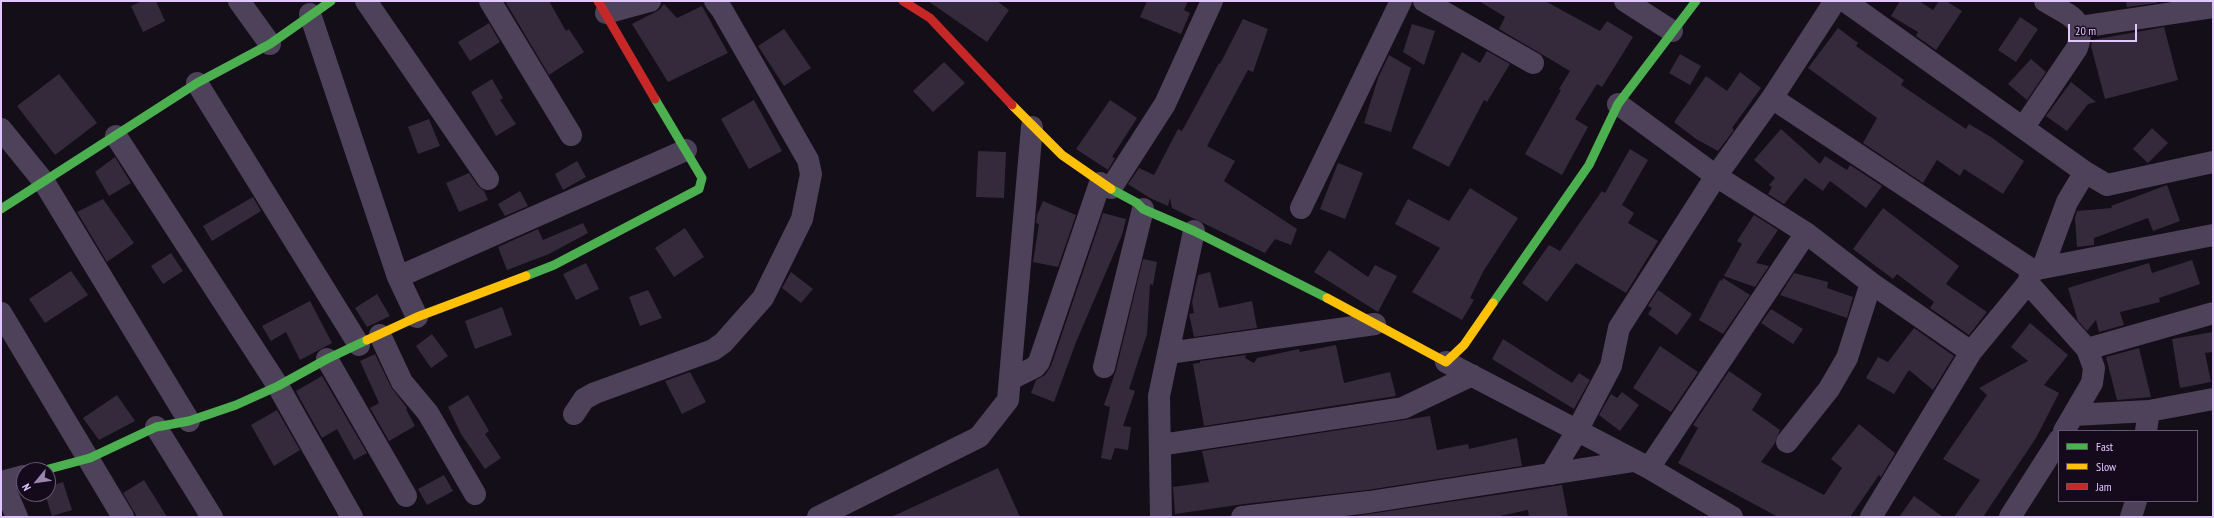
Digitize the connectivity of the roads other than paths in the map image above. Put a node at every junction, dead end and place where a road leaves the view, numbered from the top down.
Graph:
1 (239, 1) edge
2 (331, 1) edge
3 (366, 1) edge
4 (490, 1) edge
5 (650, 1) edge
6 (715, 1) edge
7 (903, 1) edge
8 (1212, 1) edge
9 (1401, 1) edge
10 (1424, 1) edge
11 (1625, 1) edge
12 (1696, 1) edge
13 (1835, 1) edge
14 (1845, 1) edge
15 (2045, 1) edge
16 (2203, 6) edge
17 (602, 7) edge
18 (310, 14) junction
19 (2080, 27) junction
20 (1672, 31) junction
21 (270, 44) junction
22 (1533, 63) dead end
23 (197, 83) junction
24 (1772, 98) junction
25 (1618, 104) junction
26 (1032, 127) junction
27 (2022, 128) junction
28 (1, 129) edge
29 (571, 135) dead end
30 (116, 136) junction
31 (686, 150) junction
32 (2213, 162) edge
33 (2085, 172) junction
34 (1716, 176) junction
35 (488, 179) dead end
36 (44, 182) junction
37 (1105, 186) junction
38 (1302, 208) dead end
39 (1, 209) edge
40 (1143, 209) junction
41 (1194, 231) junction
42 (1806, 233) junction
43 (2213, 235) edge
44 (2034, 273) junction
45 (398, 277) junction
46 (1871, 283) junction
47 (1, 313) edge
48 (2213, 313) edge
49 (417, 317) junction
50 (1375, 324) junction
51 (380, 335) junction
52 (359, 345) junction
53 (2087, 349) junction
54 (1972, 352) junction
55 (1168, 353) junction
56 (327, 359) junction
57 (1446, 362) junction
58 (1104, 367) dead end
59 (1472, 375) junction
60 (1011, 378) junction
61 (278, 386) junction
62 (2213, 399) edge
63 (574, 414) dead end
64 (188, 421) junction
65 (2147, 421) edge
66 (2069, 423) edge
67 (156, 428) junction
68 (1577, 431) junction
69 (1787, 442) dead end
70 (2058, 442) edge
71 (1160, 445) junction
72 (90, 458) junction
73 (1642, 465) junction
74 (56, 467) edge
75 (1551, 474) junction
76 (16, 478) edge
77 (2, 482) edge
78 (475, 494) dead end
79 (406, 496) dead end
80 (2136, 502) edge
81 (851, 509) edge
82 (16, 517) edge
83 (123, 517) edge
84 (212, 517) edge
85 (352, 517) edge
86 (818, 517) edge
87 (1162, 517) edge
88 (1242, 517) edge
89 (1732, 517) edge
90 (1871, 517) edge
91 (2010, 517) edge
92 (2131, 517) edge

1 - 21 street
2 - 18 street
3 - 35 street
4 - 29 street
5 - 17 street
6 - 63 street
7 - 26 street
8 - 37 street
9 - 38 street
10 - 22 street
11 - 20 street
12 - 20 street
13 - 24 street
14 - 27 street
15 - 19 street
16 - 19 street
17 - 31 street
18 - 21 street
18 - 45 street
19 - 27 street
20 - 25 street
21 - 23 street
23 - 30 street
23 - 52 street
24 - 34 street
24 - 44 street
25 - 34 street
25 - 57 street
26 - 37 street
26 - 60 street
27 - 33 street
28 - 36 street
30 - 36 street
30 - 61 street
31 - 45 street
31 - 49 street
32 - 33 street
33 - 44 street
34 - 42 street
34 - 68 street
36 - 39 street
36 - 64 street
37 - 40 street
37 - 60 street
40 - 41 street
40 - 58 street
41 - 50 street
41 - 55 street
42 - 46 street
42 - 73 street
43 - 44 street
44 - 53 street
44 - 54 street
45 - 49 street
46 - 54 street
46 - 69 street
47 - 72 street
48 - 53 street
49 - 51 street
50 - 55 street
50 - 57 street
51 - 52 street
51 - 78 street
52 - 56 street
53 - 66 street
54 - 90 street
55 - 71 street
56 - 61 street
56 - 79 street
57 - 59 street
59 - 68 street
59 - 71 street
60 - 81 street
61 - 64 street
61 - 85 street
62 - 65 street
64 - 67 street
65 - 66 street
67 - 72 street
67 - 84 street
68 - 73 street
68 - 75 street
70 - 91 street
71 - 87 street
72 - 74 street
72 - 83 street
73 - 75 street
73 - 89 street
75 - 88 street
76 - 77 street
77 - 82 street
80 - 92 street
81 - 86 street

